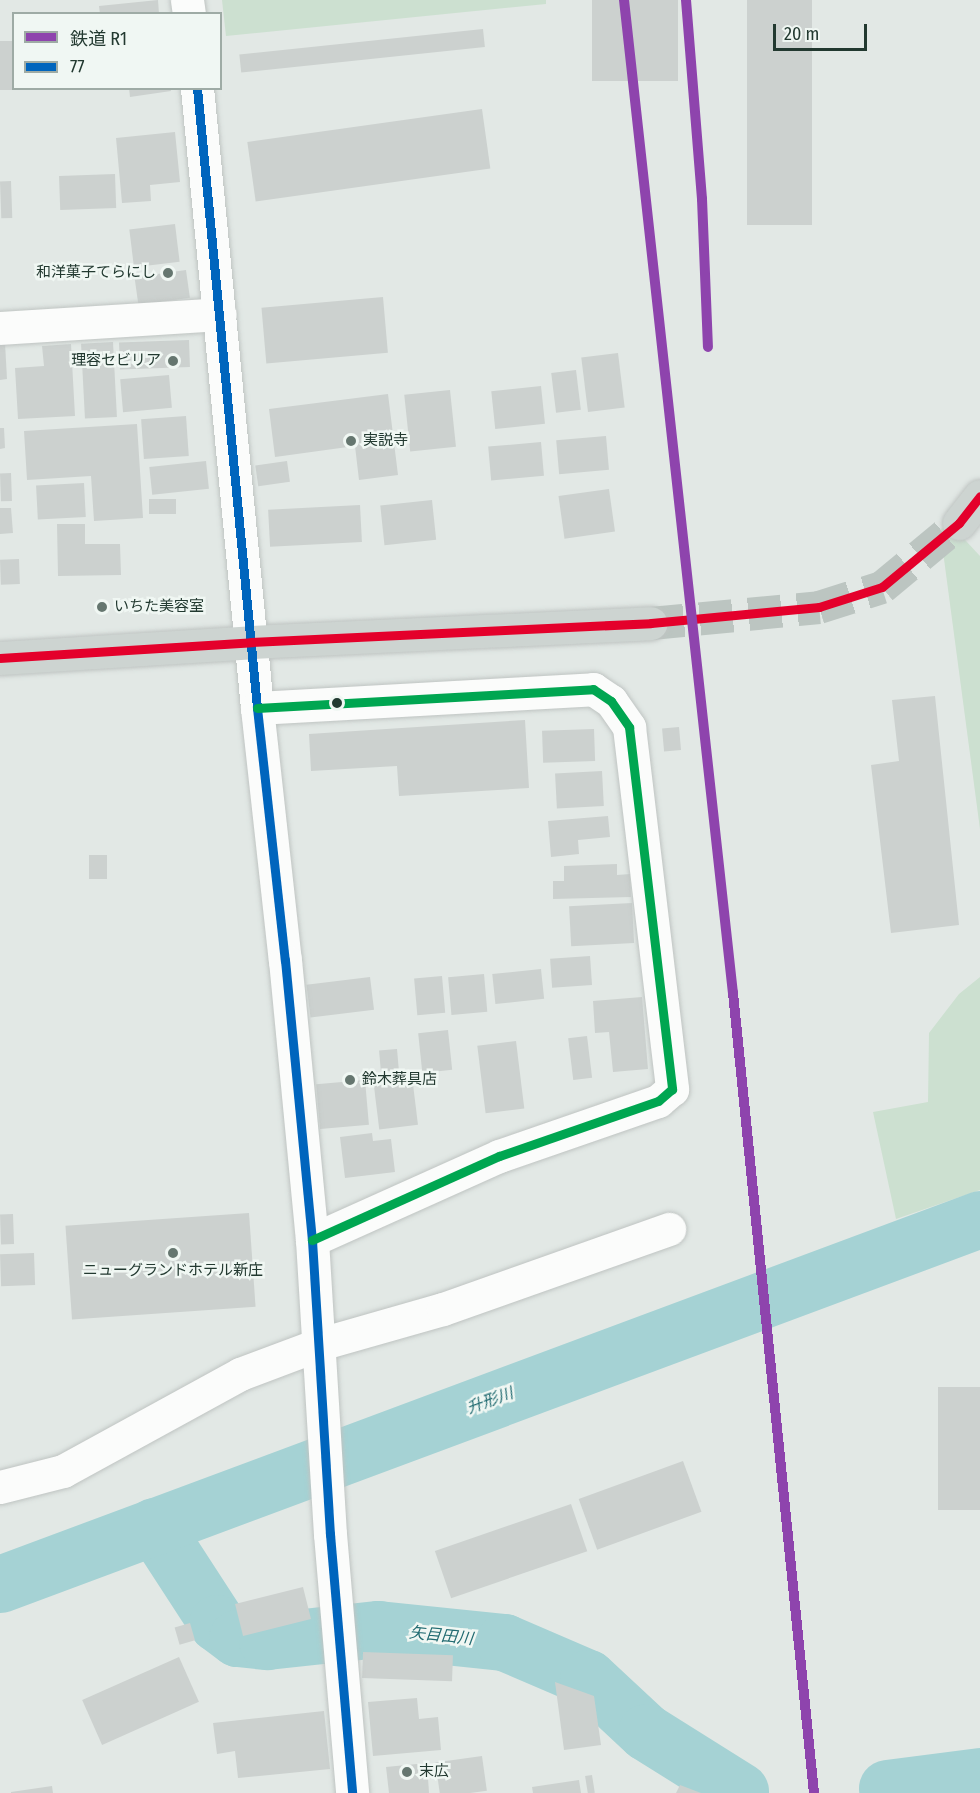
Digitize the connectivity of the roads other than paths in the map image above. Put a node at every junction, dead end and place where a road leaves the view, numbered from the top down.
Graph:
1 (197, 90) edge
2 (220, 314) junction
3 (0, 328) edge
4 (980, 496) edge
5 (959, 523) tunnel mouth
6 (651, 623) tunnel mouth
7 (251, 642) junction
8 (0, 658) edge
9 (257, 708) junction
10 (669, 1229) dead end
11 (312, 1240) junction
12 (319, 1359) junction
13 (0, 1487) edge
14 (352, 1793) edge

1 - 2 street
2 - 3 street
2 - 7 street
4 - 5 main road
6 - 7 main road
7 - 8 main road
7 - 9 street
9 - 11 street
9 - 11 street
10 - 12 street
11 - 12 street
12 - 13 street
12 - 14 street

